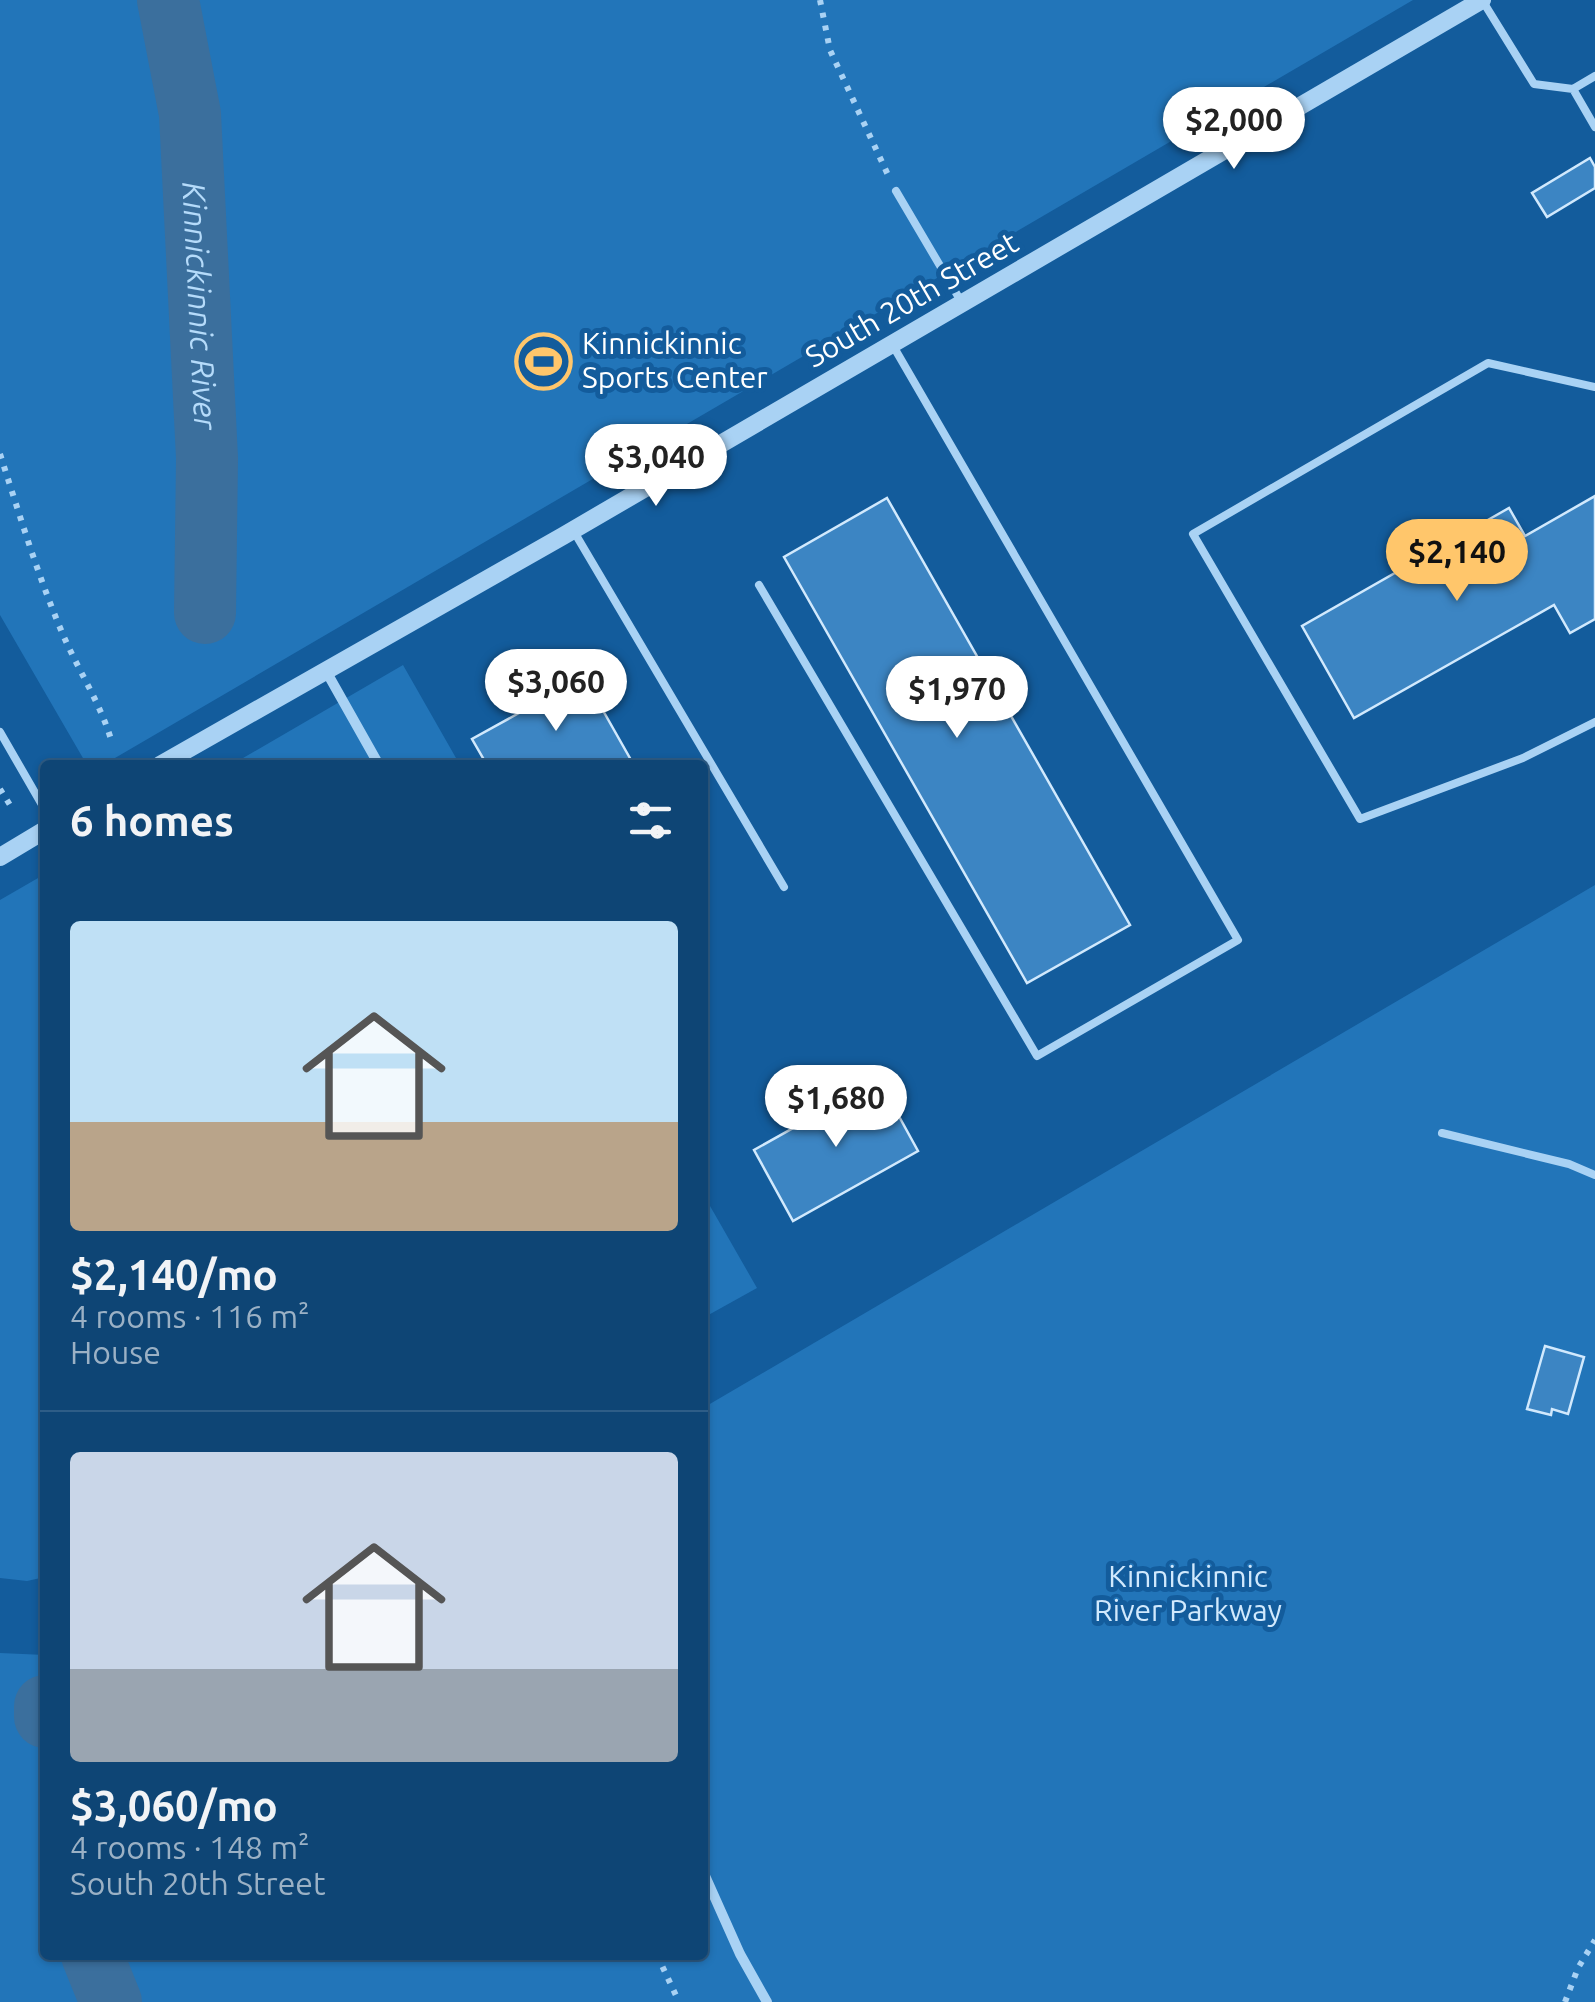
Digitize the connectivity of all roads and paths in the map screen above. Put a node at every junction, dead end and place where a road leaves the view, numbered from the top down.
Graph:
1 (820, 0) edge
2 (1482, 0) edge
3 (1595, 76) edge
4 (1573, 89) junction
5 (1595, 127) edge
6 (896, 190) joint
7 (962, 303) junction
8 (892, 344) junction
9 (1595, 386) edge
10 (0, 454) edge
11 (573, 530) junction
12 (759, 585) dead end
13 (326, 672) junction
14 (1595, 722) edge
15 (0, 732) edge
16 (112, 743) dead end
17 (169, 760) edge
18 (376, 760) edge
19 (0, 789) edge
20 (40, 801) edge
21 (10, 805) dead end
22 (40, 833) edge
23 (0, 857) edge
24 (784, 886) dead end
25 (1442, 1133) dead end
26 (1595, 1175) edge
27 (708, 1882) edge
28 (1595, 1940) edge
29 (658, 1960) edge
30 (679, 2002) edge
31 (767, 2002) edge
32 (1565, 2002) edge

1 - 6 path
2 - 4 lane
2 - 7 street, South 20th Street
3 - 4 lane
4 - 5 lane
6 - 7 lane
7 - 8 street, South 20th Street
8 - 11 street, South 20th Street
8 - 12 lane
9 - 14 lane
10 - 16 path
11 - 13 street, South 20th Street
11 - 24 lane
13 - 17 street, South 20th Street
13 - 18 street
15 - 20 lane
19 - 21 path
22 - 23 street
25 - 26 lane
27 - 31 street
28 - 32 path
29 - 30 path

